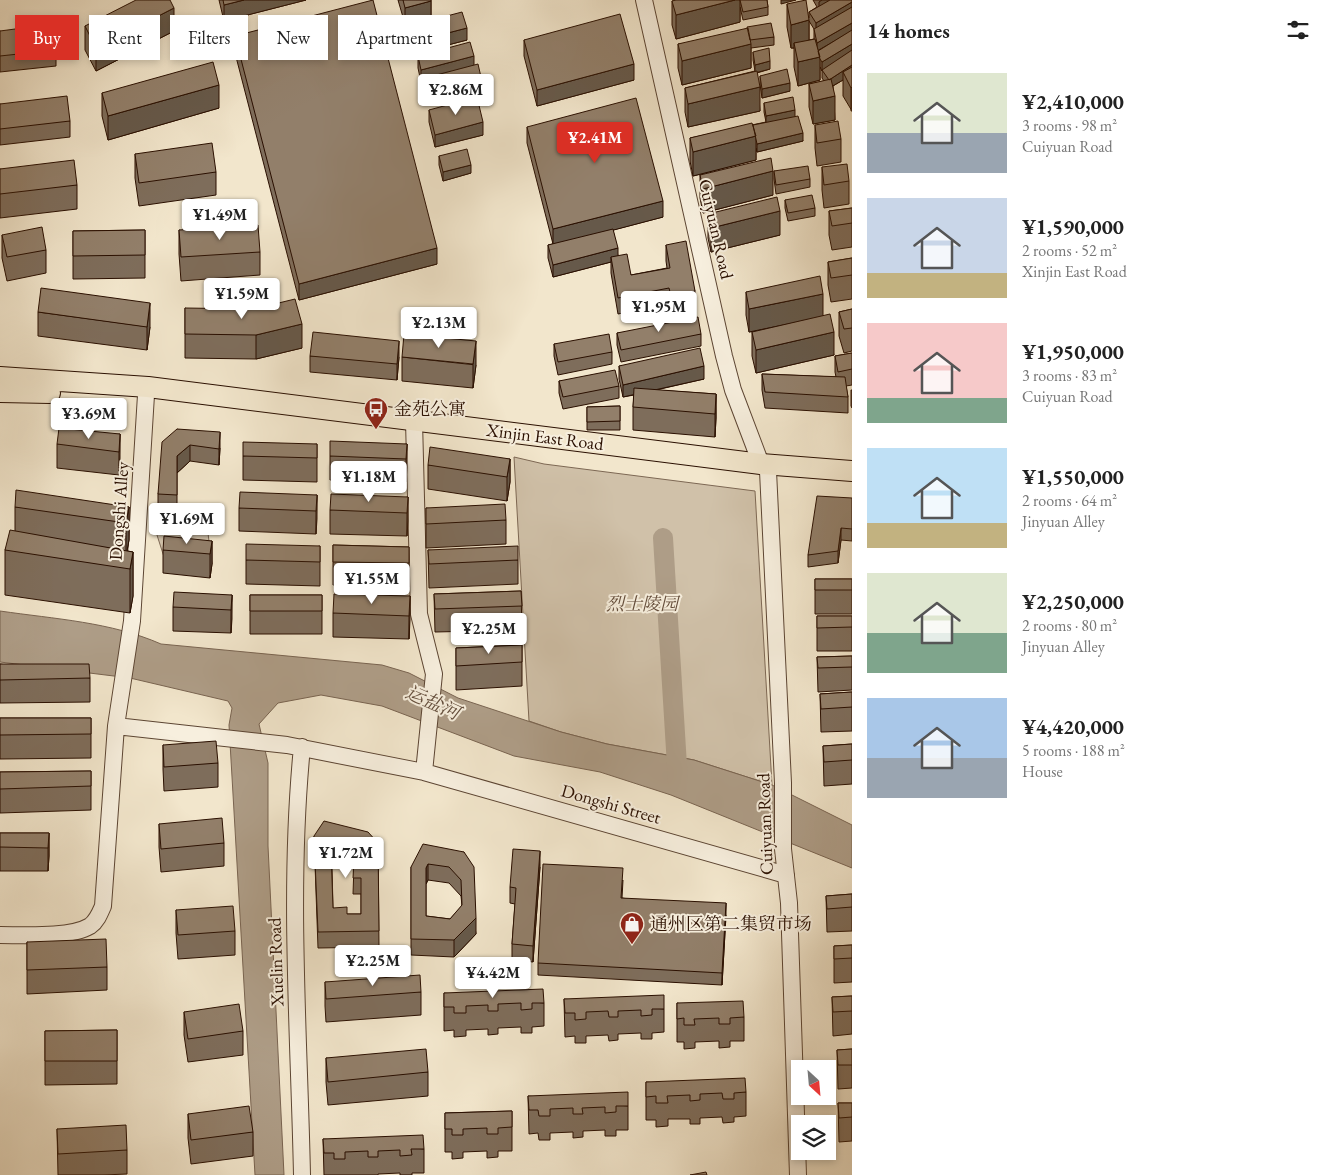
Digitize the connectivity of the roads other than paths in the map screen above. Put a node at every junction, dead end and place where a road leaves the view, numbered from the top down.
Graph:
1 (644, 0) edge
2 (0, 377) edge
3 (0, 392) edge
4 (146, 395) junction
5 (414, 425) junction
6 (764, 467) junction
7 (852, 471) edge
8 (852, 479) edge
9 (116, 726) junction
10 (294, 746) junction
11 (424, 772) junction
12 (786, 875) junction
13 (0, 935) edge
14 (302, 1175) edge
15 (798, 1175) edge

1 - 6 street, Cuiyuan Road
2 - 5 main road, Xinjin East Road
3 - 4 main road, Xinjin East Road
4 - 5 main road, Xinjin East Road
4 - 9 street, Dongshi Alley
5 - 6 main road, Xinjin East Road
5 - 11 street
6 - 7 main road, Xinjin East Road
6 - 8 main road, Xinjin East Road
6 - 12 street, Cuiyuan Road
9 - 10 street, Dongshi Street
9 - 13 street, Dongshi Alley
10 - 11 street, Dongshi Street
10 - 14 street, Xuelin Road
11 - 12 street, Dongshi Street
12 - 15 street, Cuiyuan Road

